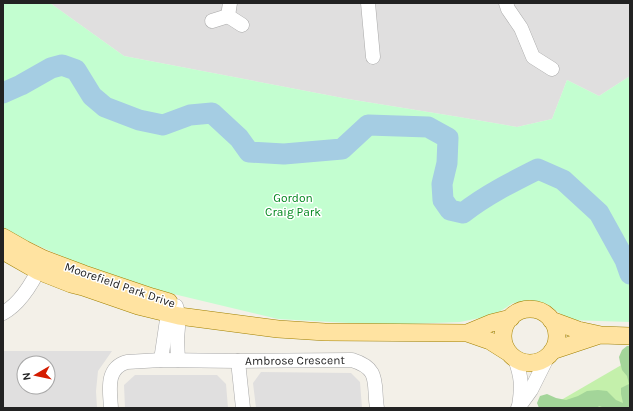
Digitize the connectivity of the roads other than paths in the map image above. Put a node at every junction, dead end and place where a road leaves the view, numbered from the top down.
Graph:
1 (368, 3) edge
2 (506, 3) edge
3 (229, 9) edge
4 (212, 21) dead end
5 (242, 25) dead end
6 (373, 57) dead end
7 (552, 69) dead end
8 (3, 237) edge
9 (3, 251) edge
10 (41, 265) junction
11 (174, 311) junction
12 (3, 313) edge
13 (510, 318) junction
14 (551, 320) junction
15 (467, 333) junction
16 (601, 335) junction
17 (630, 336) edge
18 (550, 354) junction
19 (512, 356) junction
20 (161, 360) junction
21 (178, 360) junction
22 (238, 361) junction
23 (518, 407) edge
24 (112, 408) edge
25 (244, 408) edge
26 (377, 408) edge

1 - 6 street
2 - 7 street
3 - 4 street
3 - 5 street
8 - 10 main road, Moorefield Park Drive
9 - 10 main road, Moorefield Park Drive
10 - 11 main road, Moorefield Park Drive
10 - 12 street
11 - 15 main road, Moorefield Park Drive
11 - 20 street
11 - 21 street
13 - 14 main road
13 - 15 main road
13 - 19 main road
14 - 16 main road
14 - 18 main road
15 - 19 main road
16 - 17 main road
16 - 18 main road
18 - 19 main road
18 - 23 street
19 - 23 street
20 - 21 street, Ambrose Crescent
20 - 24 street, Ambrose Crescent
21 - 22 street, Ambrose Crescent
22 - 25 street
22 - 26 street, Ambrose Crescent

